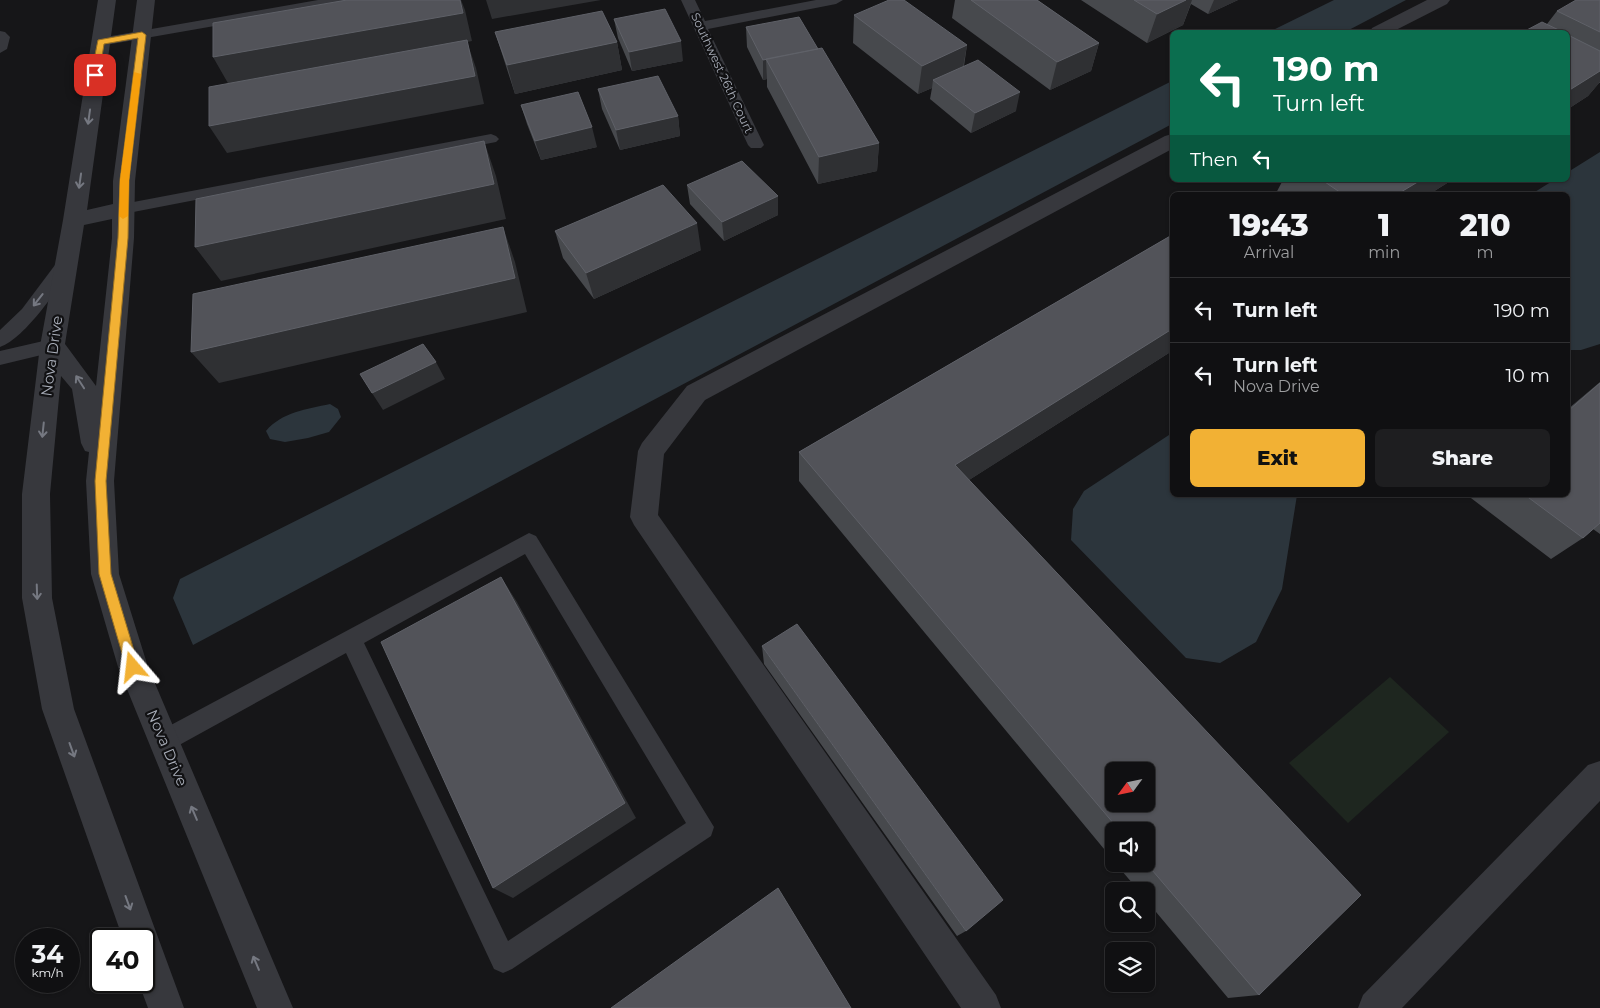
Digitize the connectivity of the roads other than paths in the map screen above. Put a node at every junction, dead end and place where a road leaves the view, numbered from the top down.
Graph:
1 (107, 0) edge
2 (146, 0) edge
3 (341, 0) edge
4 (688, 0) edge
5 (836, 0) edge
6 (1440, 0) edge
7 (702, 26) junction
8 (1383, 30) edge
9 (0, 35) edge
10 (142, 35) junction
11 (100, 42) junction
12 (0, 49) edge
13 (491, 139) dead end
14 (1170, 142) edge
15 (756, 145) dead end
16 (123, 209) junction
17 (74, 220) junction
18 (67, 261) junction
19 (0, 340) edge
20 (52, 346) junction
21 (0, 358) edge
22 (100, 481) junction
23 (352, 639) junction
24 (164, 741) junction
25 (1600, 777) edge
26 (137, 928) edge
27 (155, 978) edge
28 (166, 1008) edge
29 (275, 1008) edge
30 (983, 1008) edge
31 (1376, 1008) edge

1 - 11 street, Nova Drive
2 - 10 street, Nova Drive
3 - 10 lane
4 - 7 lane, Southwest 26th Court
5 - 7 lane
6 - 8 street
7 - 15 lane, Southwest 26th Court
9 - 12 lane
10 - 11 lane
10 - 16 street, Nova Drive
11 -> 17 street, Nova Drive
13 - 16 lane
14 - 30 street
16 - 17 street
16 - 22 street, Nova Drive
17 - 18 street, Nova Drive
18 -> 19 lane
18 - 20 street, Nova Drive
20 - 21 lane
22 -> 20 street
20 -> 26 street, Nova Drive
22 - 24 street, Nova Drive
23 - 23 lane
23 - 24 lane
29 -> 24 street, Nova Drive
25 - 31 street
27 - 28 street

